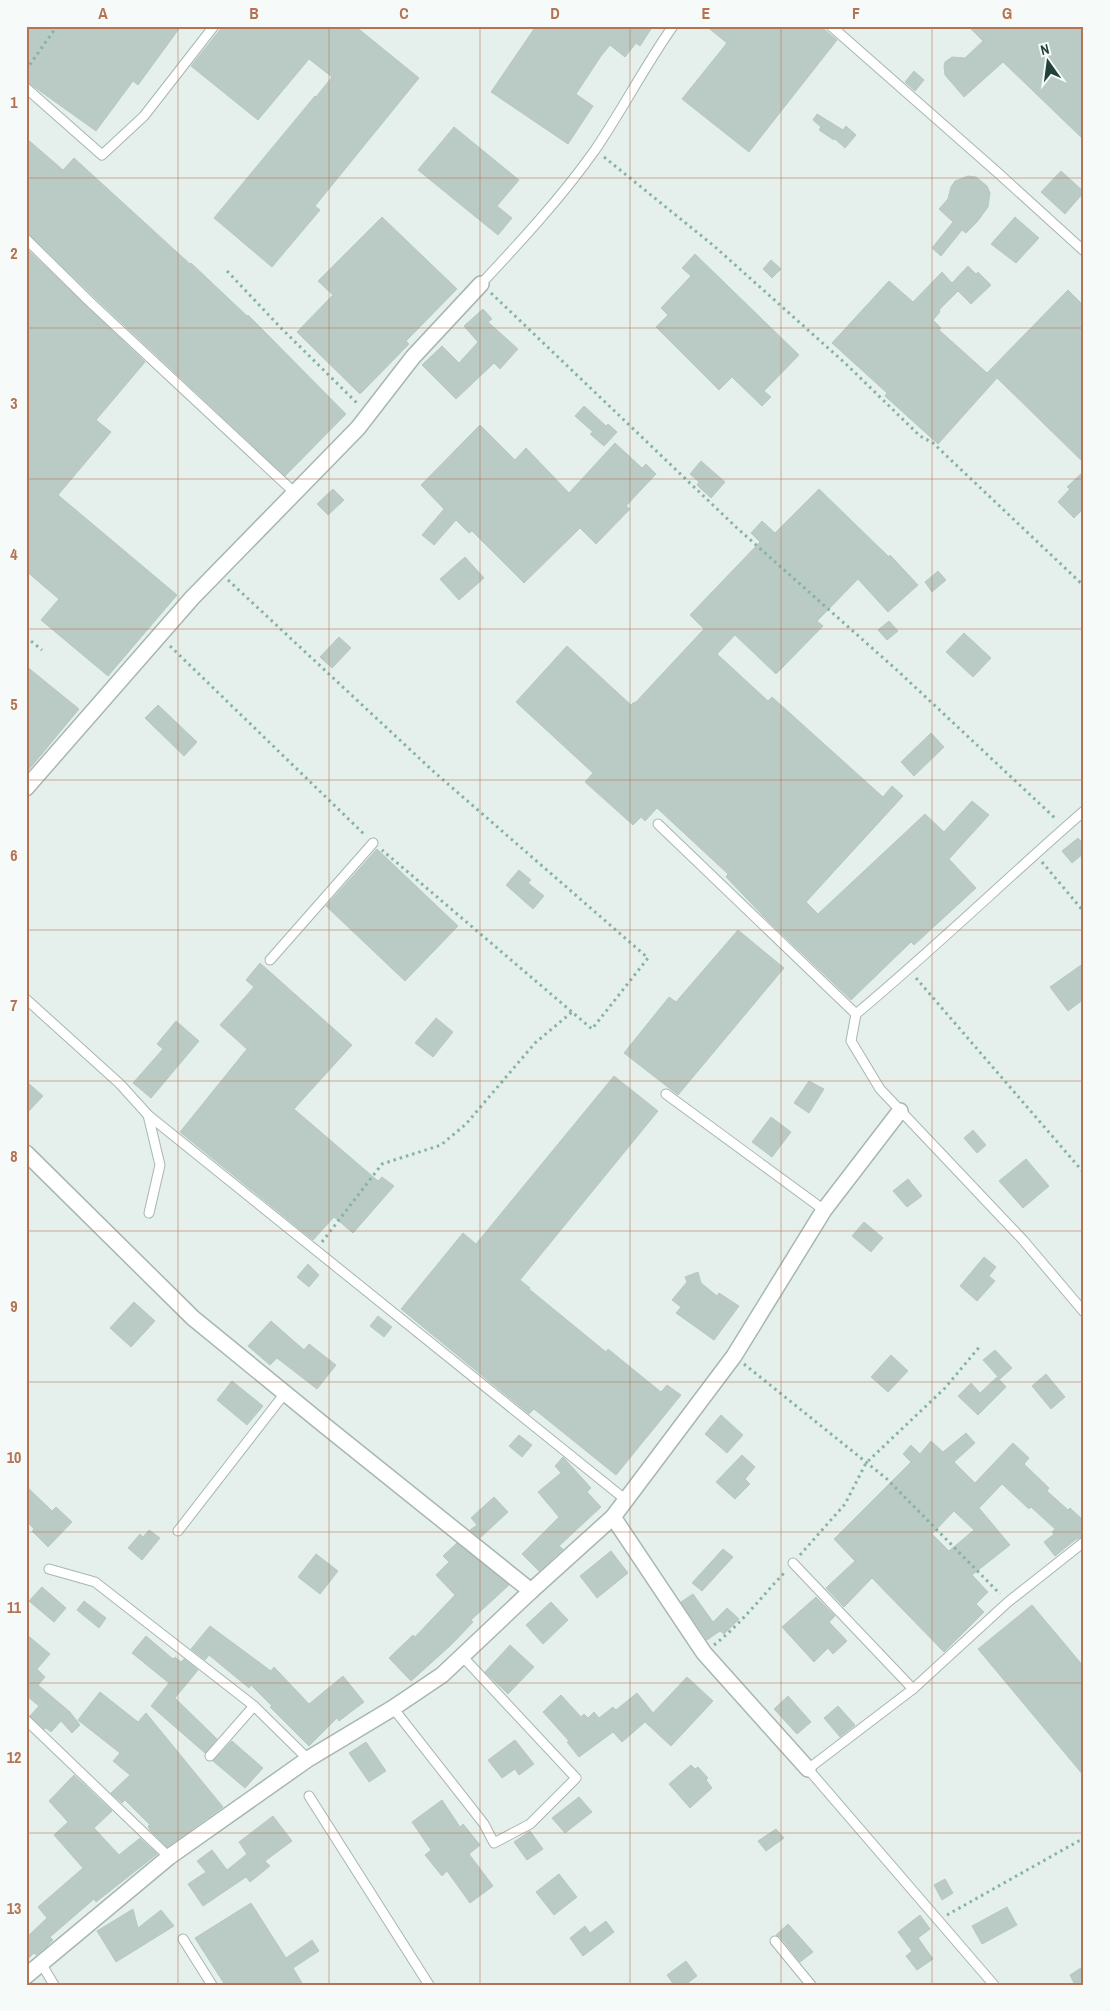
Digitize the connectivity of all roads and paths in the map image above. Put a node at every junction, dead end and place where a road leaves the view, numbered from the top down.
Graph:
1 (57, 26) edge
2 (214, 26) edge
3 (672, 26) edge
4 (831, 26) edge
5 (26, 70) edge
6 (26, 88) edge
7 (595, 149) junction
8 (26, 239) edge
9 (1084, 251) edge
10 (227, 271) dead end
11 (481, 284) junction
12 (369, 414) junction
13 (295, 493) junction
14 (218, 572) junction
15 (1084, 586) edge
16 (26, 637) edge
17 (42, 650) dead end
18 (26, 788) edge
19 (1084, 811) edge
20 (658, 824) dead end
21 (1065, 827) junction
22 (374, 843) dead end
23 (1035, 854) junction
24 (1084, 912) edge
25 (270, 960) dead end
26 (909, 970) junction
27 (26, 999) edge
28 (572, 1012) dead end
29 (856, 1014) junction
30 (592, 1029) dead end
31 (666, 1094) dead end
32 (900, 1111) junction
33 (148, 1115) junction
34 (26, 1153) edge
35 (1084, 1173) edge
36 (824, 1210) junction
37 (149, 1213) dead end
38 (315, 1251) junction
39 (1084, 1312) edge
40 (981, 1346) dead end
41 (734, 1356) junction
42 (285, 1393) junction
43 (866, 1464) junction
44 (626, 1500) junction
45 (613, 1517) junction
46 (178, 1531) dead end
47 (1084, 1542) edge
48 (793, 1563) junction
49 (49, 1569) dead end
50 (531, 1590) junction
51 (1008, 1602) junction
52 (704, 1653) junction
53 (462, 1656) junction
54 (912, 1689) junction
55 (254, 1706) junction
56 (393, 1708) junction
57 (26, 1720) edge
58 (210, 1756) dead end
59 (308, 1759) junction
60 (808, 1769) junction
61 (309, 1796) dead end
62 (1084, 1838) edge
63 (169, 1858) junction
64 (939, 1920) junction
65 (183, 1939) dead end
66 (775, 1941) dead end
67 (41, 1963) junction
68 (26, 1976) edge
69 (54, 1985) edge
70 (212, 1985) edge
71 (429, 1985) edge
72 (810, 1985) edge
73 (994, 1985) edge

1 - 5 path
2 - 6 lane
3 - 7 lane
4 - 9 lane
7 - 11 lane
7 - 15 path
8 - 13 lane
10 - 12 path
11 - 12 street
11 - 21 path
12 - 13 street
13 - 14 street
14 - 18 street
14 - 30 path
16 - 17 path
19 - 21 lane
20 - 29 lane
21 - 23 lane
22 - 25 lane
23 - 24 path
23 - 26 lane
26 - 29 lane
26 - 35 path
27 - 33 lane
28 - 38 path
29 - 32 lane
31 - 36 lane
32 - 36 street
32 - 39 lane
33 - 37 lane
33 - 38 lane
34 - 42 street
36 - 41 street
38 - 44 lane
40 - 43 path
41 - 43 path
41 - 44 street
42 - 46 lane
42 - 50 street
43 - 48 path
43 - 51 path
44 - 45 street
45 - 50 street
45 - 52 street
47 - 51 lane
48 - 52 path
48 - 54 lane
49 - 55 lane
50 - 53 street
51 - 54 lane
52 - 60 street
53 - 56 street
53 - 56 lane
54 - 60 lane
55 - 58 lane
55 - 59 lane
56 - 59 street
57 - 63 lane
59 - 63 street
60 - 64 lane
61 - 71 lane
62 - 64 path
63 - 67 street
64 - 73 lane
65 - 70 lane
66 - 72 lane
67 - 68 street
67 - 69 lane

